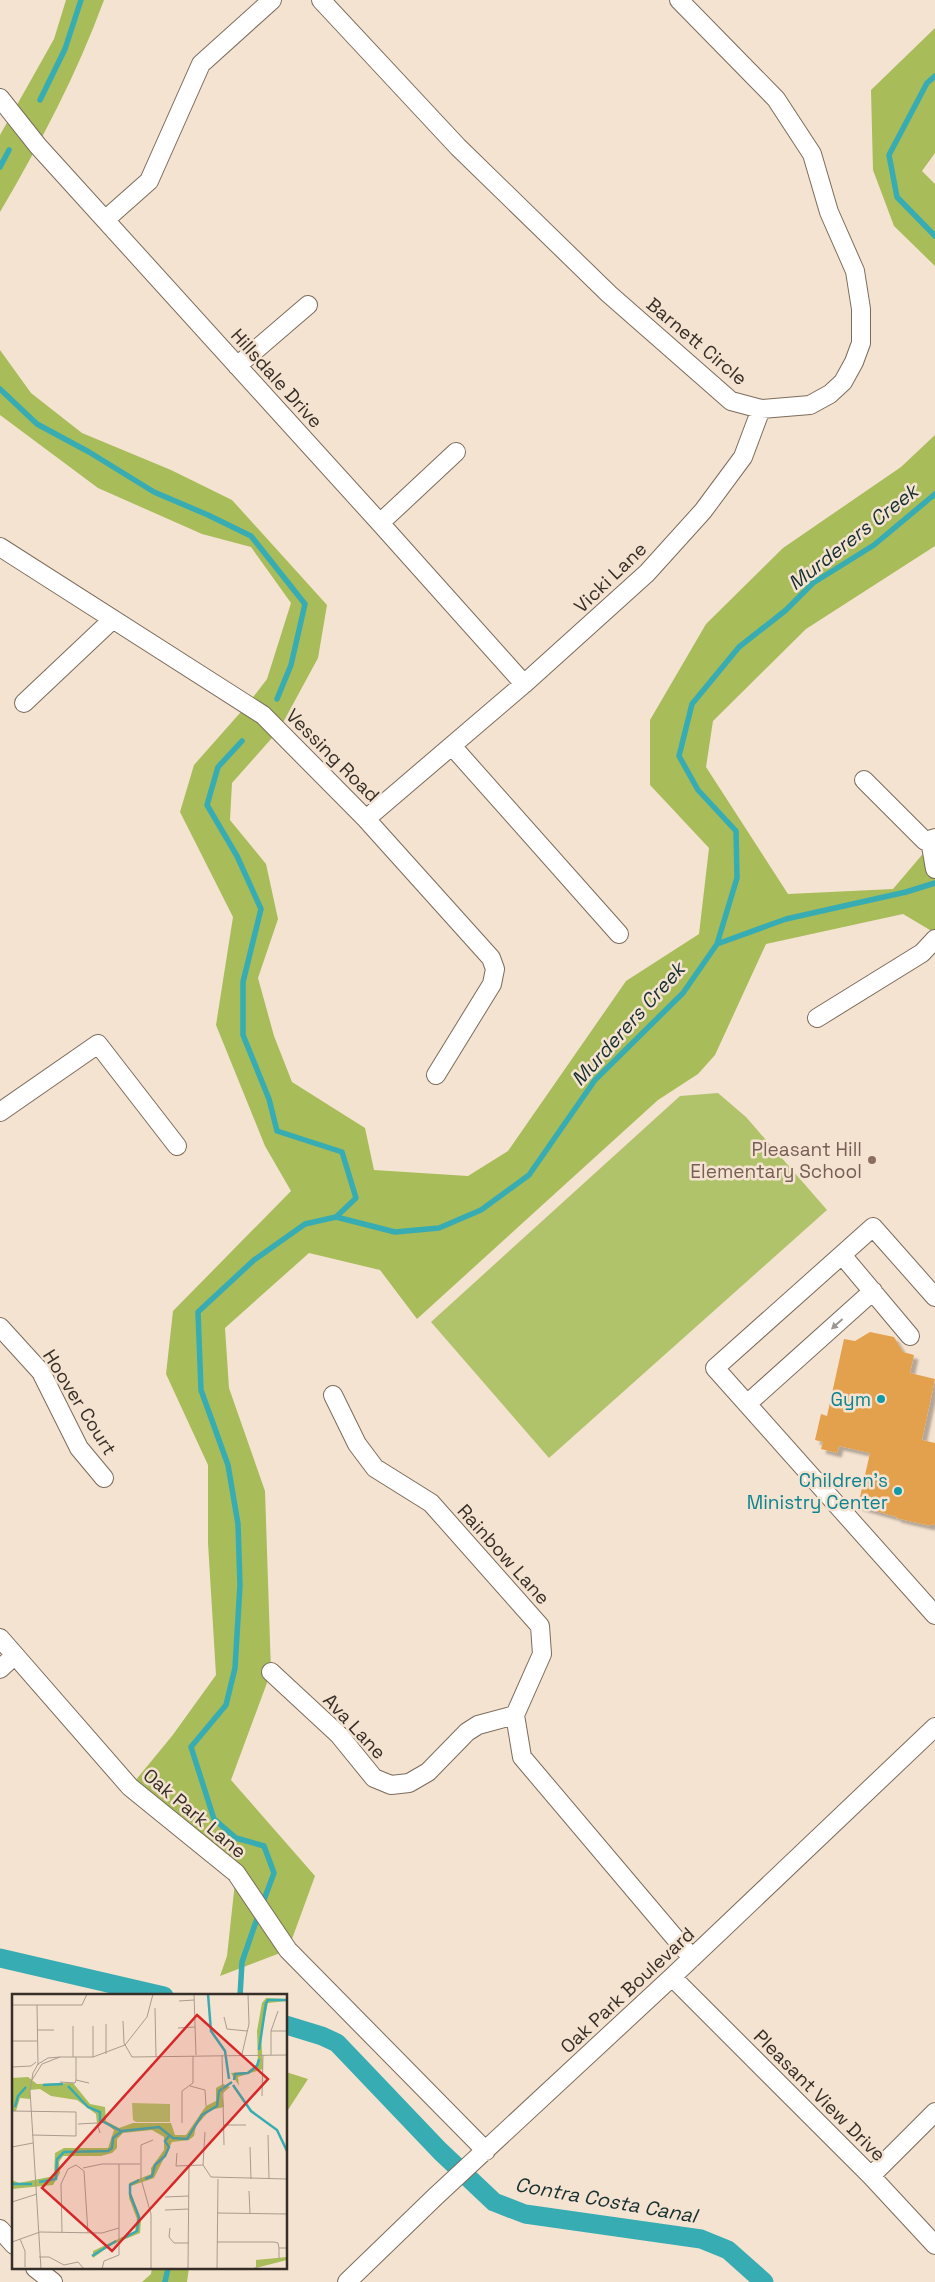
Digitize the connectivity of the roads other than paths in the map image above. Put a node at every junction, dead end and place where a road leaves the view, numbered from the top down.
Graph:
1 (272, 0) edge
2 (321, 0) edge
3 (679, 0) edge
4 (0, 98) edge
5 (105, 220) junction
6 (308, 305) dead end
7 (237, 366) junction
8 (761, 409) junction
9 (456, 452) dead end
10 (380, 523) junction
11 (0, 547) edge
12 (113, 619) junction
13 (524, 684) junction
14 (24, 704) dead end
15 (452, 746) junction
16 (864, 780) dead end
17 (366, 819) junction
18 (933, 839) edge
19 (935, 870) edge
20 (619, 934) dead end
21 (935, 939) edge
22 (817, 1018) dead end
23 (436, 1075) dead end
24 (0, 1112) edge
25 (177, 1146) dead end
26 (842, 1255) junction
27 (873, 1291) junction
28 (935, 1297) edge
29 (0, 1327) edge
30 (910, 1336) dead end
31 (333, 1395) dead end
32 (747, 1404) junction
33 (104, 1478) dead end
34 (935, 1615) edge
35 (0, 1638) edge
36 (16, 1656) junction
37 (0, 1669) edge
38 (271, 1672) dead end
39 (516, 1715) junction
40 (935, 1727) edge
41 (692, 1958) junction
42 (672, 1977) junction
43 (935, 2112) edge
44 (486, 2151) junction
45 (871, 2176) junction
46 (0, 2229) edge
47 (12, 2243) edge
48 (935, 2245) edge
49 (37, 2270) edge
50 (52, 2282) edge
51 (347, 2282) edge

1 - 5 street
2 - 8 street, Barnett Circle
3 - 8 street, Barnett Circle
4 - 5 street, Hillsdale Drive
5 - 7 street, Hillsdale Drive
6 - 7 street
7 - 10 street, Hillsdale Drive
8 - 13 street, Vicki Lane
9 - 10 street
10 - 13 street, Hillsdale Drive
11 - 12 street, Vessing Road
12 - 14 street
12 - 17 street, Vessing Road
13 - 15 street, Vicki Lane
15 - 17 street, Vicki Lane
15 - 20 street
16 - 18 street
17 - 23 street, Vessing Road
18 - 19 street
21 - 22 street
24 - 25 street
26 - 27 street
26 - 28 street
26 - 32 street
27 - 30 street
27 -> 32 street
29 - 33 street, Hoover Court
31 - 39 street, Rainbow Lane
32 - 34 street
35 - 36 street, Oak Park Lane
36 - 37 street
36 - 44 street, Oak Park Lane
38 - 39 street, Ava Lane
39 - 41 street
40 - 41 street, Oak Park Boulevard
41 - 42 street, Oak Park Boulevard
42 - 44 street, Oak Park Boulevard
42 - 45 street, Pleasant View Drive
43 - 45 street
44 - 51 street, Oak Park Boulevard
45 - 48 street, Pleasant View Drive
46 - 47 street
49 - 50 street

